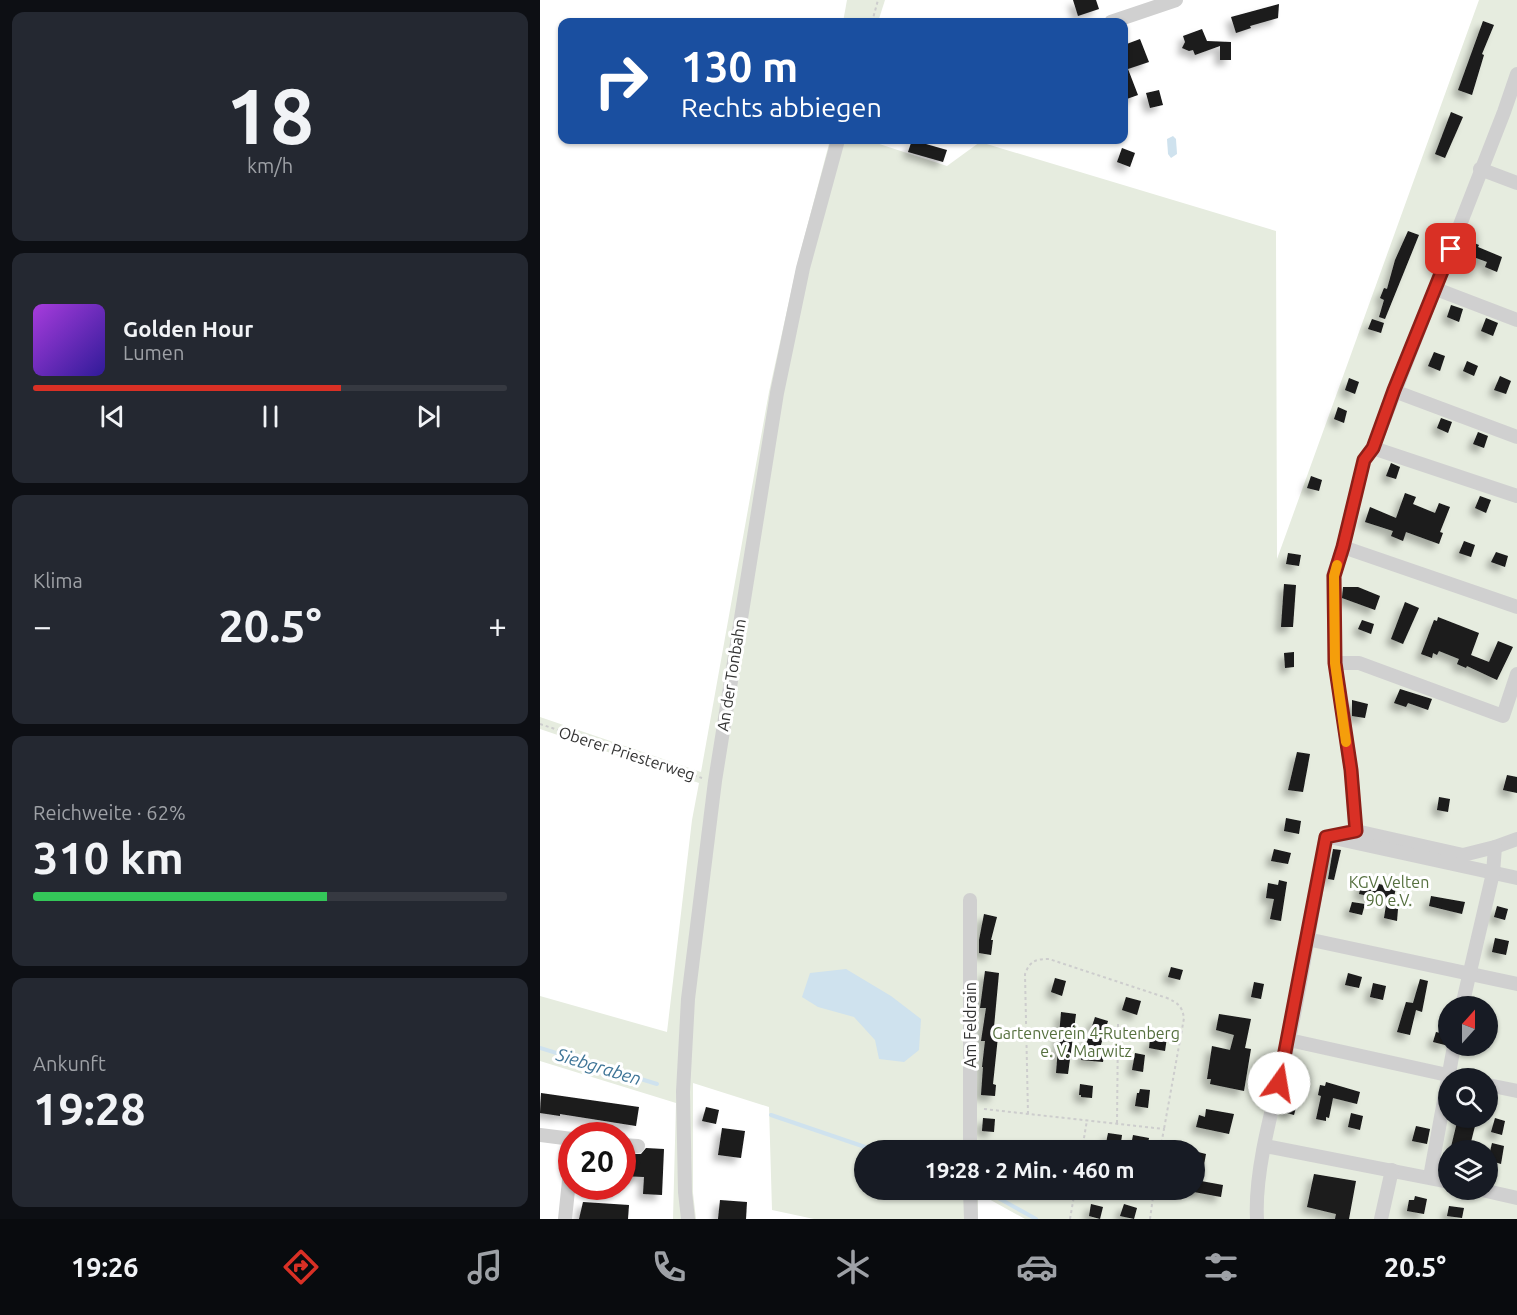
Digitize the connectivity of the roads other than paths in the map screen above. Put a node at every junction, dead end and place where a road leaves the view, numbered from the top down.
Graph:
1 (1176, 0) edge
2 (1123, 18) edge
3 (1517, 74) edge
4 (1511, 115) edge
5 (837, 144) edge
6 (1480, 169) junction
7 (1517, 183) edge
8 (1436, 289) junction
9 (1517, 320) edge
10 (1394, 390) junction
11 (1517, 437) edge
12 (1373, 448) junction
13 (1517, 496) edge
14 (1343, 547) junction
15 (1517, 607) edge
16 (1335, 663) junction
17 (1517, 674) edge
18 (1356, 831) junction
19 (1326, 837) junction
20 (1517, 839) edge
21 (1496, 847) junction
22 (1492, 873) junction
23 (1517, 878) edge
24 (970, 900) dead end
25 (1307, 939) junction
26 (1468, 973) junction
27 (1517, 984) edge
28 (1464, 996) edge
29 (1288, 1040) junction
30 (1438, 1073) edge
31 (1498, 1087) edge
32 (1517, 1091) edge
33 (1442, 1128) edge
34 (540, 1135) edge
35 (558, 1137) edge
36 (970, 1140) edge
37 (1265, 1146) junction
38 (1392, 1170) junction
39 (1430, 1177) junction
40 (1438, 1179) edge
41 (1498, 1194) edge
42 (1517, 1198) edge
43 (568, 1200) edge
44 (970, 1200) edge
45 (566, 1219) edge
46 (688, 1219) edge
47 (971, 1219) edge
48 (1257, 1219) edge
49 (1381, 1219) edge

1 - 2 street
3 - 4 street
4 - 6 street
5 - 46 street, An der Tonbahn
6 - 7 street
6 - 8 street
8 - 9 street
8 - 10 street
10 - 11 street
10 - 12 street
12 - 13 street
12 - 14 street
14 - 15 street
14 - 16 street
16 - 17 street
16 - 18 street
18 - 19 street
18 - 21 street
19 - 22 street
19 - 25 street
20 - 21 street
21 - 22 street
22 - 23 street
22 - 26 street
24 - 36 street, Am Feldrain
25 - 26 street
25 - 29 street
26 - 27 street
26 - 28 street
29 - 30 street
29 - 37 street
31 - 32 street
33 - 39 street
34 - 35 street
37 - 38 street
37 - 48 street
38 - 39 street
38 - 49 street
39 - 40 street
41 - 42 street
43 - 45 street
44 - 47 street

